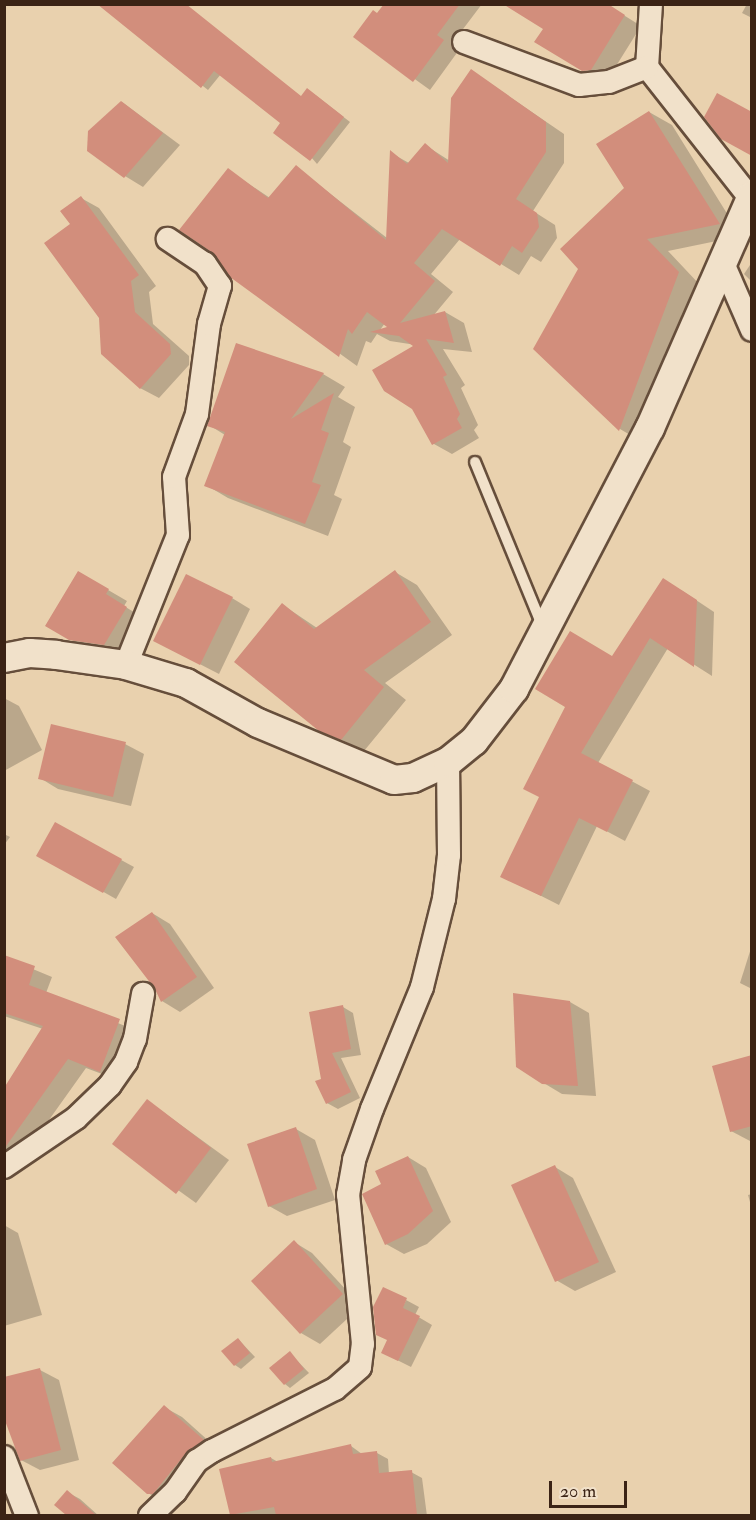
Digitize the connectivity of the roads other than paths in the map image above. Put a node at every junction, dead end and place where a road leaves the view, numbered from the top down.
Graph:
1 (651, 4) edge
2 (464, 42) dead end
3 (647, 67) junction
4 (751, 197) edge
5 (168, 239) dead end
6 (722, 261) junction
7 (752, 330) edge
8 (474, 462) dead end
9 (544, 629) junction
10 (4, 658) edge
11 (126, 665) junction
12 (448, 762) junction
13 (143, 994) dead end
14 (4, 1167) edge
15 (4, 1456) edge
16 (27, 1515) edge
17 (150, 1515) edge

1 - 3 street
2 - 3 street
3 - 4 street
4 - 6 street
5 - 11 street
6 - 7 street
6 - 9 street
8 - 9 lane
9 - 12 street
10 - 11 street
11 - 12 street
12 - 17 street
13 - 14 street
15 - 16 street

